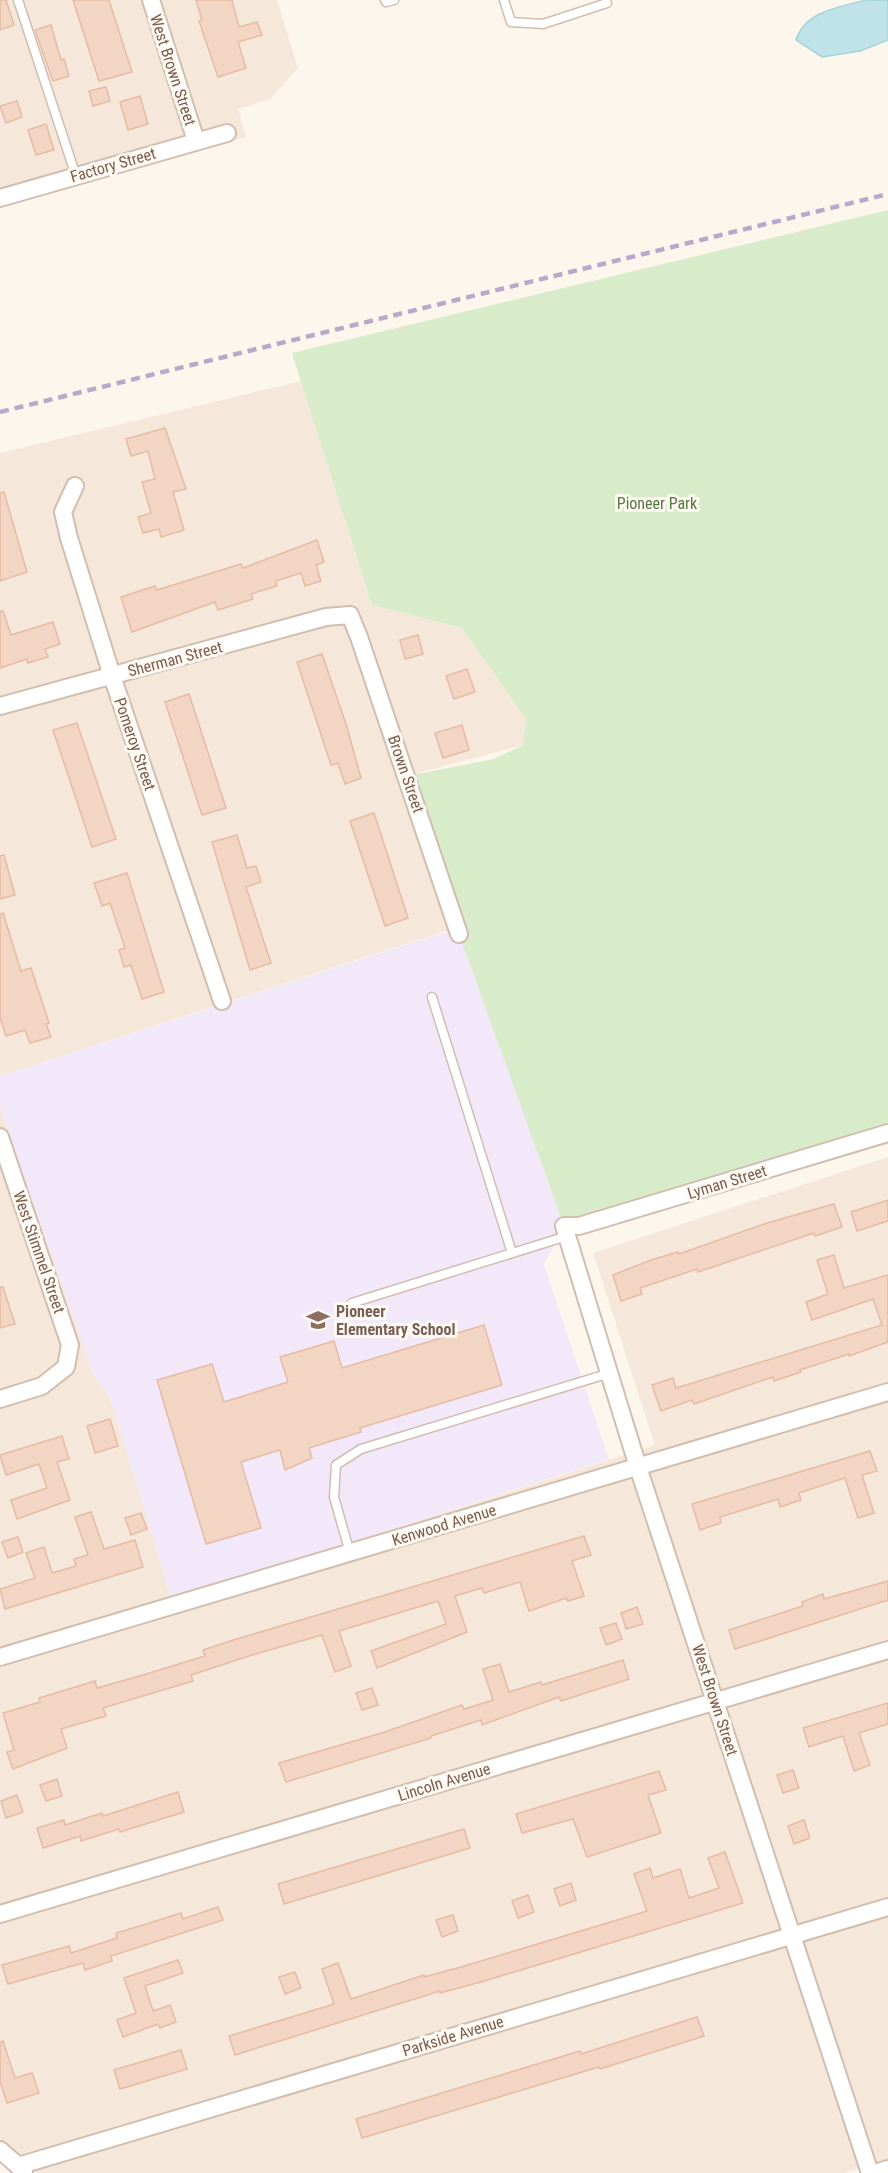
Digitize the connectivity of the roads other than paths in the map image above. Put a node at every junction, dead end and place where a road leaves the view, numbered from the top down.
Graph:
1 (18, 0) edge
2 (151, 0) edge
3 (385, 0) edge
4 (394, 0) edge
5 (504, 0) edge
6 (606, 0) edge
7 (227, 133) dead end
8 (196, 141) junction
9 (76, 176) junction
10 (0, 198) edge
11 (75, 486) dead end
12 (350, 615) joint
13 (112, 676) junction
14 (0, 706) edge
15 (459, 934) dead end
16 (432, 998) dead end
17 (222, 1001) dead end
18 (888, 1133) edge
19 (0, 1137) edge
20 (566, 1231) junction
21 (512, 1253) junction
22 (352, 1303) dead end
23 (610, 1373) junction
24 (888, 1392) edge
25 (0, 1399) edge
26 (638, 1467) junction
27 (350, 1553) junction
28 (888, 1650) edge
29 (0, 1657) edge
30 (715, 1701) junction
31 (888, 1907) edge
32 (0, 1914) edge
33 (792, 1936) junction
34 (0, 2150) edge
35 (22, 2169) edge
36 (888, 2169) edge
37 (870, 2173) edge
38 (875, 2173) edge

1 - 9 lane
2 - 8 street, West Brown Street
3 - 4 lane
5 - 6 lane
7 - 8 street, Factory Street
8 - 9 street, Factory Street
9 - 10 street, Factory Street
11 - 13 street, Pomeroy Street
12 - 13 street, Sherman Street
12 - 15 street, Brown Street
13 - 14 street, Sherman Street
13 - 17 street, Pomeroy Street
16 - 21 lane
18 - 20 street, Lyman Street
19 - 25 street, West Stimmel Street
20 - 21 lane
20 - 23 street, West Brown Street
21 - 22 lane
23 - 26 street, West Brown Street
23 - 27 lane
24 - 26 street, Kenwood Avenue
26 - 27 street, Kenwood Avenue
26 - 30 street, West Brown Street
27 - 29 street, Kenwood Avenue
28 - 30 street, Lincoln Avenue
30 - 32 street, Lincoln Avenue
30 - 33 street, West Brown Street
31 - 33 street, Parkside Avenue
33 - 35 street, Parkside Avenue
33 - 37 street, West Brown Street
34 - 35 street
36 - 38 street

